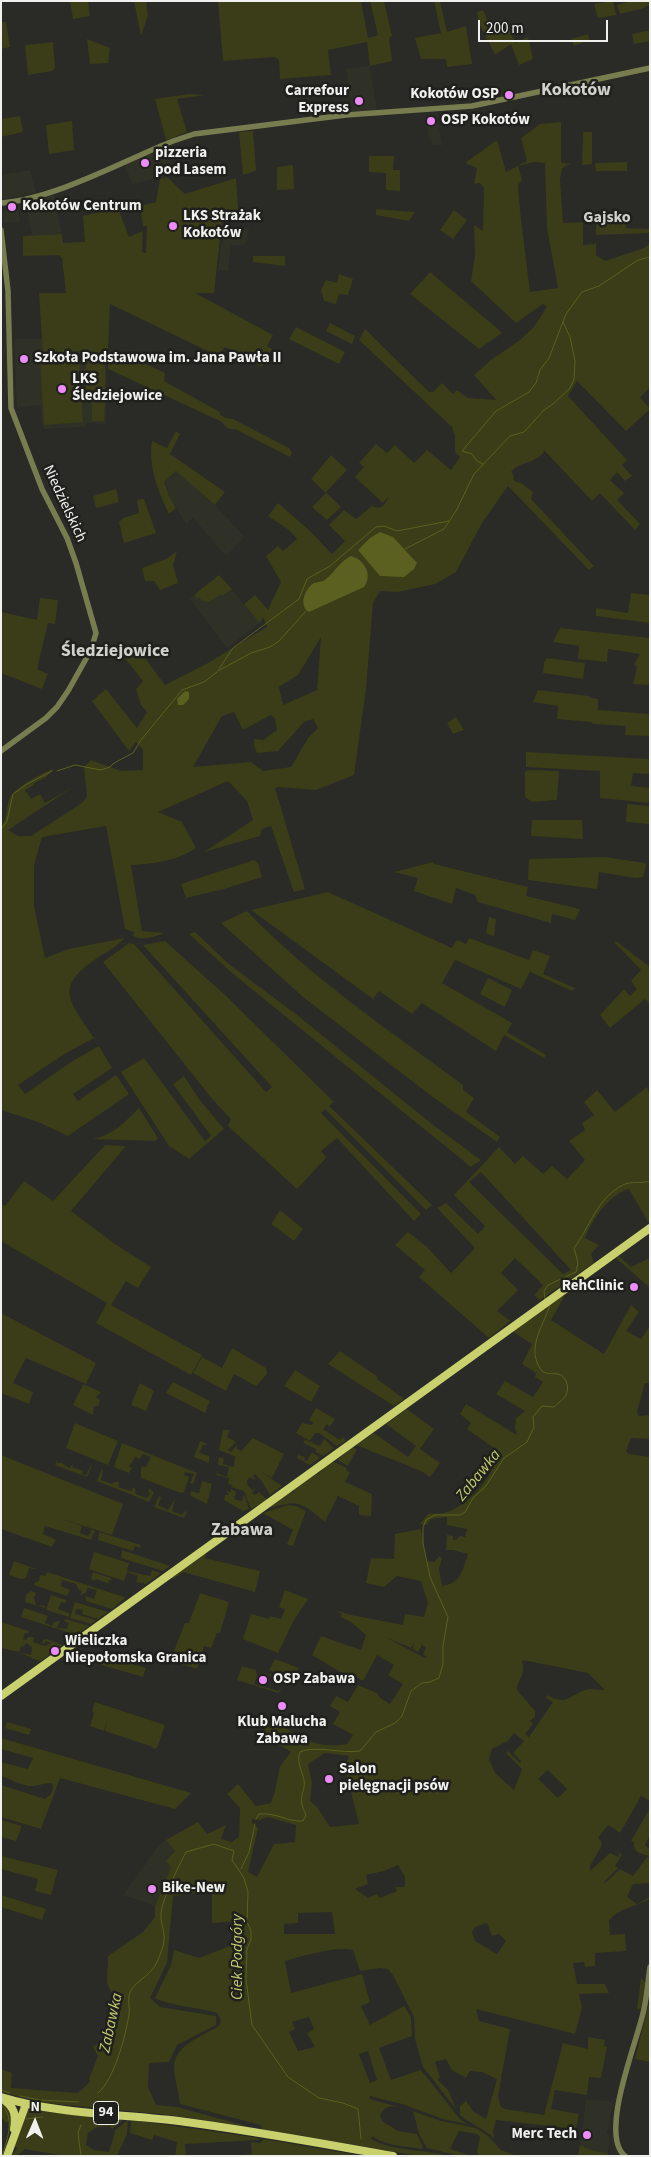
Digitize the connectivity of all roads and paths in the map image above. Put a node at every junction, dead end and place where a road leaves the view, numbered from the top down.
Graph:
1 (650, 68) edge
2 (1, 203) edge
3 (1, 230) edge
4 (1, 751) edge
5 (650, 1228) edge
6 (1, 1696) edge
7 (650, 1967) edge
8 (1, 2097) edge
9 (26, 2104) junction
10 (12, 2140) junction
11 (621, 2155) edge
12 (6, 2156) edge
13 (393, 2156) edge

1 - 2 street
3 - 4 street, Niedzielskich
5 - 6 main road
7 - 11 street
8 - 9 main road, 94
8 - 10 main road
9 - 10 main road
9 - 13 main road, 94
10 - 12 main road

